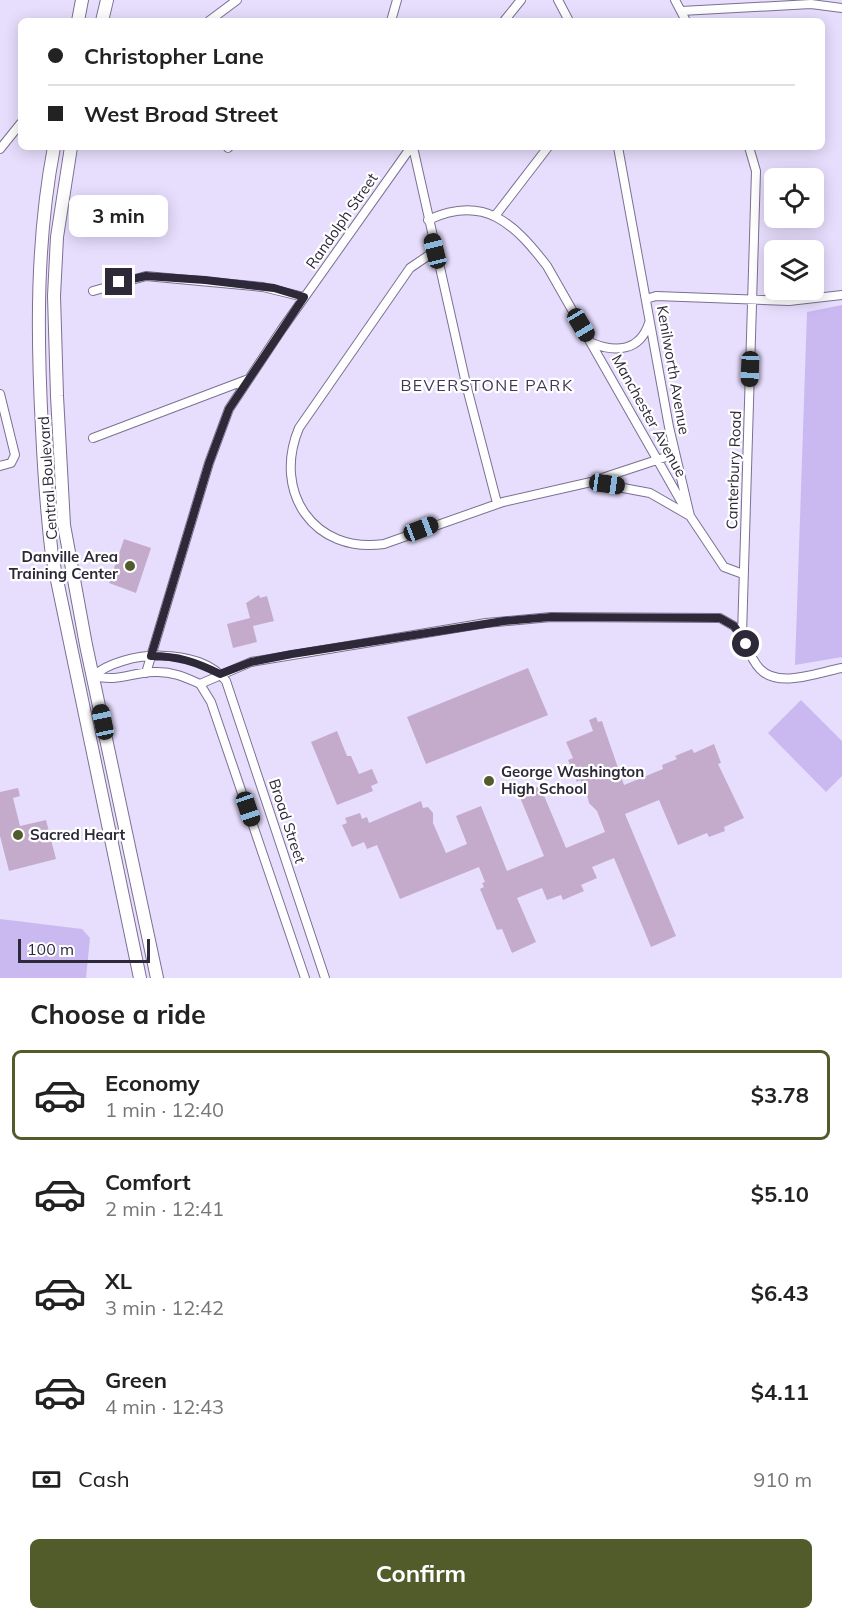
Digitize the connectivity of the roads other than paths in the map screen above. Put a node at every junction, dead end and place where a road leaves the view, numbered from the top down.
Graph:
1 (76, 0) edge
2 (82, 0) edge
3 (99, 0) edge
4 (107, 0) edge
5 (237, 0) edge
6 (397, 0) edge
7 (521, 0) edge
8 (558, 0) edge
9 (675, 0) edge
10 (821, 2) edge
11 (842, 8) edge
12 (681, 11) junction
13 (76, 18) edge
14 (77, 18) edge
15 (95, 18) edge
16 (103, 18) edge
17 (213, 18) edge
18 (392, 18) edge
19 (506, 18) edge
20 (567, 18) edge
21 (684, 18) edge
22 (18, 127) edge
23 (0, 149) edge
24 (54, 150) edge
25 (71, 150) edge
26 (410, 150) edge
27 (413, 150) edge
28 (546, 150) edge
29 (619, 150) edge
30 (750, 150) edge
31 (495, 216) junction
32 (428, 220) junction
33 (435, 251) junction
34 (93, 291) dead end
35 (842, 295) edge
36 (304, 297) junction
37 (646, 299) junction
38 (753, 300) junction
39 (650, 319) junction
40 (592, 343) junction
41 (247, 380) junction
42 (0, 394) edge
43 (93, 438) dead end
44 (675, 454) junction
45 (659, 460) junction
46 (0, 466) edge
47 (591, 482) junction
48 (497, 503) junction
49 (690, 516) junction
50 (743, 574) junction
51 (742, 635) junction
52 (151, 656) junction
53 (842, 668) edge
54 (146, 672) junction
55 (220, 674) junction
56 (93, 676) junction
57 (200, 684) junction
58 (152, 953) junction
59 (138, 974) edge
60 (157, 978) edge
61 (164, 978) edge
62 (305, 978) edge
63 (325, 978) edge

1 - 13 main road
2 - 14 main road
3 - 15 main road
4 - 16 main road
5 - 17 street
6 - 18 street
7 - 19 street
8 - 20 street
9 - 12 street
10 - 11 street
10 - 12 street
12 - 21 street
22 - 23 street
24 - 59 main road, Central Boulevard
25 - 56 main road, Central Boulevard
26 - 36 street, Randolph Street
27 - 32 street
28 - 31 street
29 - 37 street, Kenilworth Avenue
30 - 38 street, Canterbury Road
31 - 32 street, Manchester Avenue
31 - 40 street, Manchester Avenue
32 - 33 street
33 - 48 street
33 - 48 street
34 - 36 street
35 - 38 street
36 - 41 street, Randolph Street
37 - 38 street
37 - 39 street, Kenilworth Avenue
38 - 50 street, Canterbury Road
39 - 40 street
39 - 44 street, Kenilworth Avenue
40 - 45 street, Manchester Avenue
41 - 43 street
41 - 52 street, Randolph Street
42 - 46 street
44 - 45 street
44 - 49 street, Kenilworth Avenue
45 - 47 street
45 - 49 street, Manchester Avenue
47 - 48 street
47 - 49 street
49 - 50 street, Kenilworth Avenue
50 - 51 street, Canterbury Road
51 - 53 street, Canterbury Road
51 - 55 street
52 - 54 street, Randolph Street
52 - 55 street
52 - 56 street
54 - 56 street
54 - 57 street
55 - 57 street
55 - 63 street, Broad Street
56 - 58 main road, Central Boulevard
57 - 62 street
58 - 60 main road, Central Boulevard
58 - 61 main road

